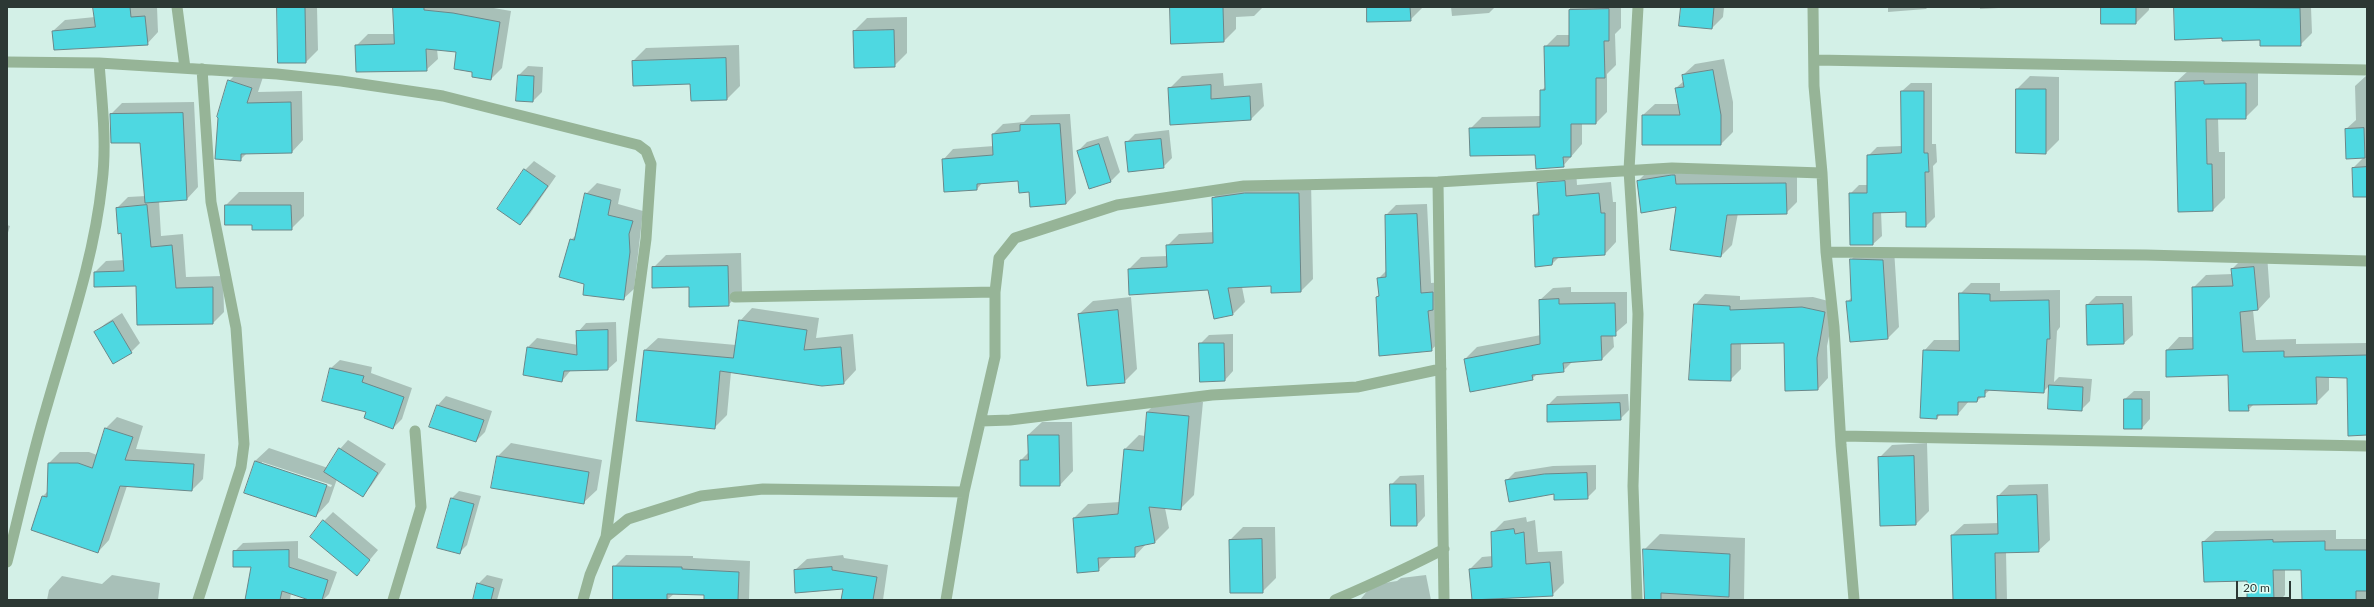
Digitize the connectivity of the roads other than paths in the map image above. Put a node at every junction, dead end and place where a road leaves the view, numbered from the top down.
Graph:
1 (177, 7) edge
2 (1638, 7) edge
3 (1813, 7) edge
4 (1815, 60) junction
5 (7, 62) edge
6 (99, 62) junction
7 (185, 68) junction
8 (202, 69) junction
9 (2367, 70) edge
10 (1629, 170) junction
11 (1822, 173) junction
12 (1438, 182) junction
13 (1826, 252) junction
14 (2367, 261) edge
15 (995, 292) junction
16 (735, 297) dead end
17 (1441, 370) junction
18 (981, 421) junction
19 (415, 431) dead end
20 (1842, 436) junction
21 (2367, 446) edge
22 (964, 492) junction
23 (606, 537) junction
24 (1444, 549) junction
25 (7, 562) edge
26 (198, 600) edge
27 (393, 600) edge
28 (583, 600) edge
29 (946, 600) edge
30 (1335, 600) edge
31 (1444, 600) edge
32 (1637, 600) edge
33 (1854, 600) edge

1 - 7 street
2 - 10 street
3 - 4 street
4 - 9 street
4 - 11 street
5 - 6 street
6 - 7 street
6 - 25 street
7 - 8 street
8 - 23 street
8 - 26 street
10 - 11 street
10 - 12 street
10 - 32 street
11 - 13 street
12 - 15 street
12 - 17 street
13 - 14 street
13 - 20 street
15 - 16 street
15 - 18 street
17 - 18 street
17 - 24 street
18 - 22 street
19 - 27 street
20 - 21 street
20 - 33 street
22 - 23 street
22 - 29 street
23 - 28 street
24 - 30 street
24 - 31 street

